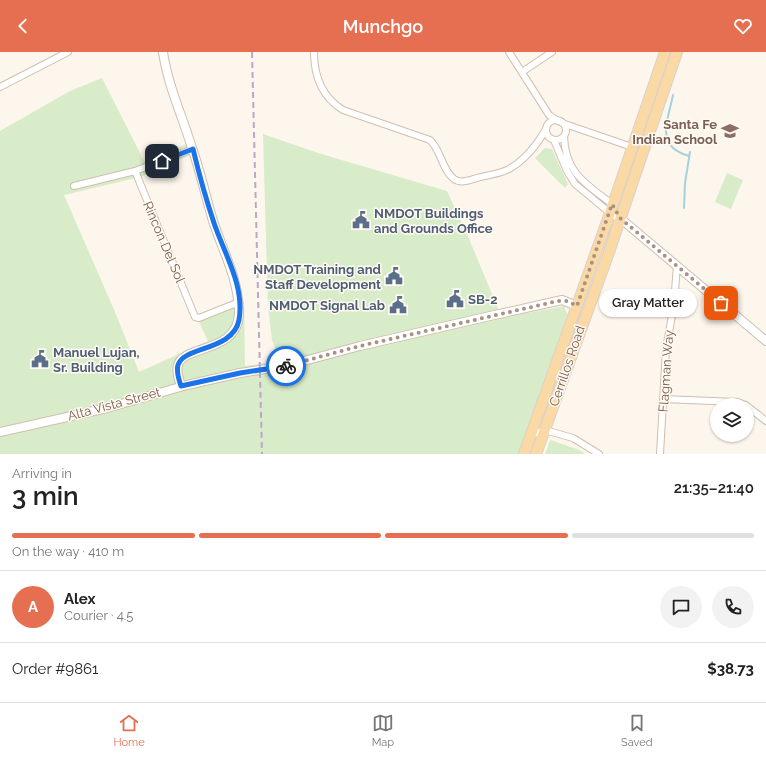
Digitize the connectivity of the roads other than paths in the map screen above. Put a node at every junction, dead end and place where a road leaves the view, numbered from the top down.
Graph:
1 (68, 52) edge
2 (163, 52) edge
3 (314, 52) edge
4 (509, 52) edge
5 (552, 52) edge
6 (665, 52) edge
7 (677, 52) edge
8 (522, 72) junction
9 (0, 87) edge
10 (549, 115) junction
11 (560, 122) junction
12 (548, 126) junction
13 (574, 126) junction
14 (564, 134) junction
15 (552, 139) junction
16 (539, 141) junction
17 (632, 147) junction
18 (193, 149) junction
19 (135, 171) junction
20 (74, 186) dead end
21 (611, 209) junction
22 (620, 218) junction
23 (677, 266) junction
24 (239, 302) junction
25 (577, 306) junction
26 (766, 341) edge
27 (181, 386) junction
28 (663, 399) junction
29 (710, 401) edge
30 (754, 411) edge
31 (766, 421) edge
32 (545, 430) junction
33 (0, 432) edge
34 (531, 435) junction
35 (524, 454) edge
36 (536, 454) edge
37 (599, 454) edge
38 (660, 454) edge

1 - 9 street
2 - 18 street
3 - 16 street
4 - 8 street
5 - 8 street
6 - 17 main road, Cerrillos Road
7 - 22 main road, Cerrillos Road
8 - 10 street
10 - 11 street
10 - 12 street
11 - 12 street
11 - 13 street
11 - 14 street
12 - 15 street
12 - 16 street
13 - 14 street
13 - 17 street
14 - 15 street
14 - 21 street
15 - 16 street
15 - 21 street
17 - 21 main road, Cerrillos Road
18 - 19 street
18 - 24 street
19 - 20 street
19 - 24 street, Rincon Del Sol
21 - 22 street
21 - 25 main road, Cerrillos Road
22 - 23 street
22 - 32 main road, Cerrillos Road
23 - 26 street
23 - 28 street, Flagman Way
24 - 27 street
25 - 27 street, Alta Vista Street
25 - 34 main road, Cerrillos Road
27 - 33 street, Alta Vista Street
28 - 29 street
28 - 38 street, Flagman Way
30 - 31 street
32 - 34 street
32 - 36 main road, Cerrillos Road
32 - 37 street
34 - 35 main road, Cerrillos Road

